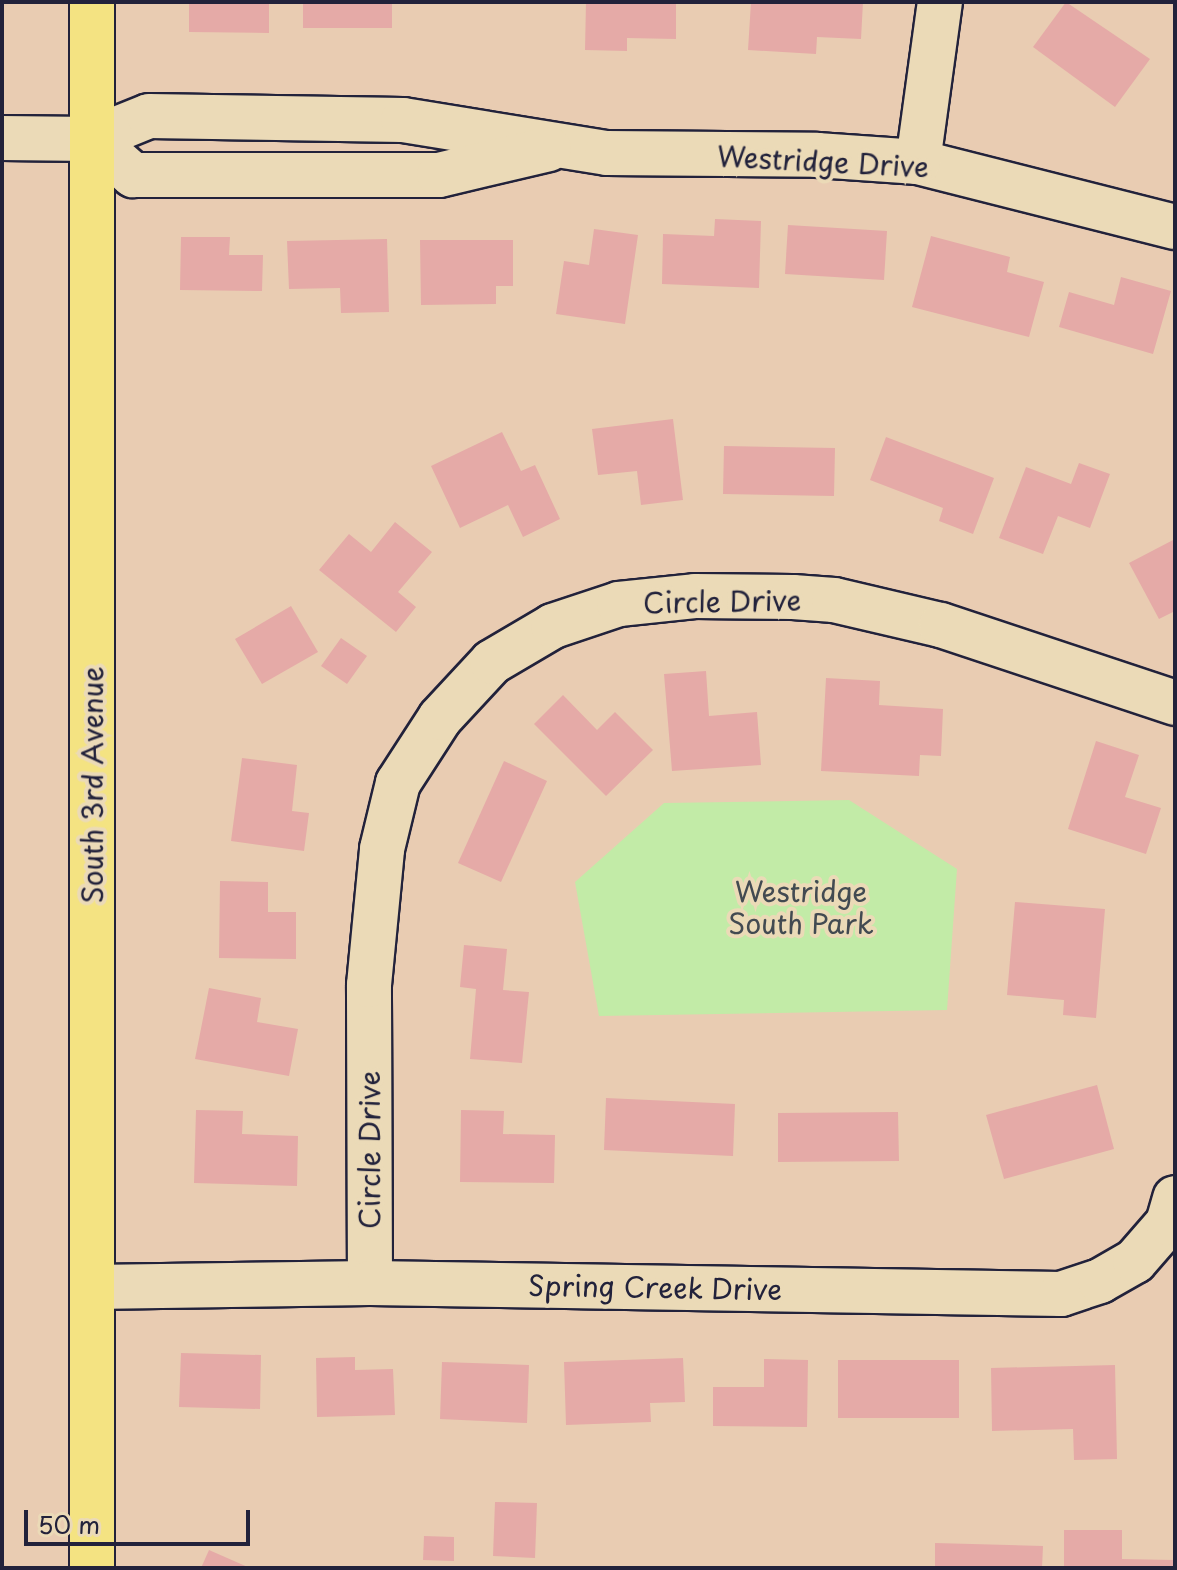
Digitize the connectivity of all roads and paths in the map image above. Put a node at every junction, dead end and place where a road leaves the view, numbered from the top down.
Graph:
1 (92, 2) edge
2 (940, 2) edge
3 (2, 138) edge
4 (92, 139) junction
5 (561, 146) junction
6 (918, 162) junction
7 (1175, 227) edge
8 (1175, 703) edge
9 (1175, 1198) edge
10 (370, 1283) junction
11 (92, 1287) junction
12 (92, 1568) edge

1 - 4 main road, South 3rd Avenue
2 - 6 street
3 - 4 street, Westridge Drive
4 - 5 street, Westridge Drive
4 - 5 street, Westridge Drive
4 - 11 main road, South 3rd Avenue
5 - 6 street, Westridge Drive
6 - 7 street, Westridge Drive
8 - 10 street, Circle Drive
9 - 10 street, Spring Creek Drive
10 - 11 street, Spring Creek Drive
11 - 12 main road, South 3rd Avenue

